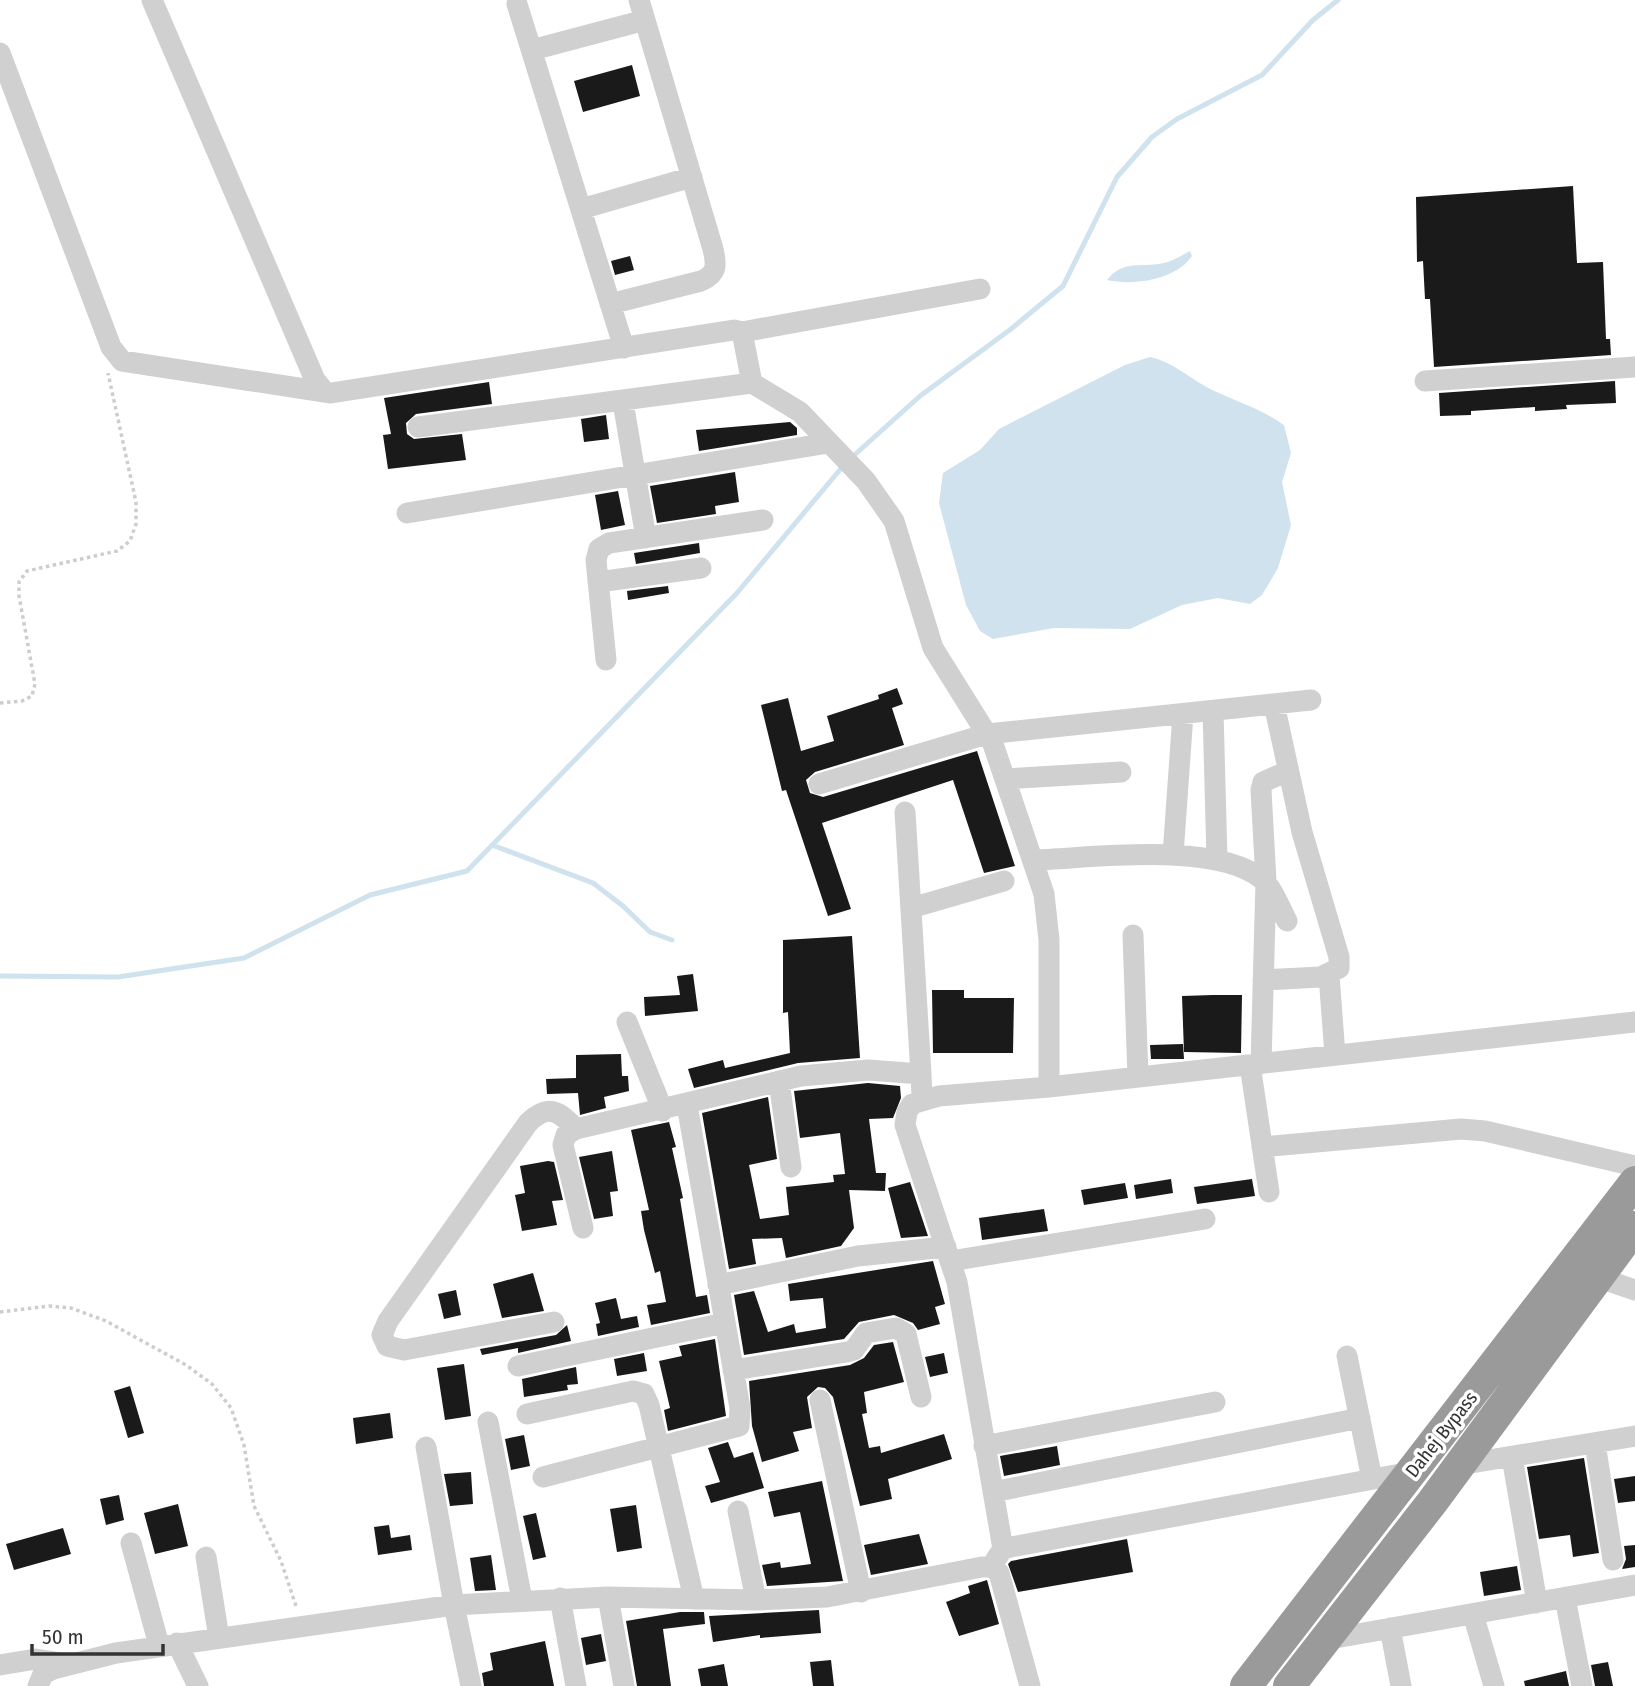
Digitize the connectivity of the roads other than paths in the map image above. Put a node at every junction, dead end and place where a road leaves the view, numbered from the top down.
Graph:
1 (152, 0) edge
2 (517, 4) dead end
3 (642, 10) edge
4 (532, 51) junction
5 (0, 53) edge
6 (692, 177) junction
7 (581, 209) junction
8 (980, 289) dead end
9 (610, 304) junction
10 (742, 332) junction
11 (624, 348) junction
12 (1635, 367) edge
13 (1425, 381) dead end
14 (752, 383) junction
15 (324, 391) junction
16 (623, 402) junction
17 (418, 427) dead end
18 (830, 445) junction
19 (635, 475) junction
20 (407, 513) dead end
21 (763, 520) dead end
22 (646, 538) junction
23 (701, 568) dead end
24 (598, 582) junction
25 (606, 660) dead end
26 (1311, 700) dead end
27 (1273, 704) junction
28 (1213, 710) junction
29 (1183, 714) junction
30 (987, 734) junction
31 (1288, 771) junction
32 (1121, 772) dead end
33 (1005, 779) junction
34 (819, 784) dead end
35 (905, 812) dead end
36 (1173, 855) junction
37 (1217, 859) junction
38 (1034, 860) junction
39 (1004, 880) dead end
40 (1266, 881) junction
41 (911, 908) junction
42 (1287, 921) dead end
43 (1133, 935) dead end
44 (1329, 975) junction
45 (1263, 980) junction
46 (627, 1022) dead end
47 (1635, 1022) edge
48 (1335, 1055) junction
49 (1255, 1064) junction
50 (921, 1074) junction
51 (1139, 1077) junction
52 (779, 1081) junction
53 (1049, 1087) junction
54 (922, 1099) junction
55 (687, 1105) junction
56 (663, 1111) junction
57 (576, 1129) junction
58 (1262, 1147) junction
59 (1635, 1166) edge
60 (791, 1167) dead end
61 (1635, 1182) edge
62 (1269, 1192) dead end
63 (1205, 1219) dead end
64 (1635, 1227) edge
65 (583, 1228) dead end
66 (949, 1254) junction
67 (1597, 1277) junction
68 (718, 1284) junction
69 (1635, 1290) edge
70 (554, 1322) dead end
71 (725, 1323) junction
72 (1347, 1356) dead end
73 (519, 1366) dead end
74 (733, 1370) junction
75 (921, 1397) dead end
76 (820, 1400) dead end
77 (1215, 1402) dead end
78 (527, 1414) dead end
79 (1360, 1418) junction
80 (488, 1422) dead end
81 (1635, 1436) edge
82 (1595, 1443) junction
83 (985, 1446) junction
84 (426, 1447) dead end
85 (660, 1448) junction
86 (1512, 1457) junction
87 (1459, 1465) junction
88 (1411, 1472) junction
89 (543, 1477) dead end
90 (1372, 1479) junction
91 (993, 1492) junction
92 (738, 1511) dead end
93 (131, 1544) dead end
94 (1003, 1549) junction
95 (206, 1557) dead end
96 (1613, 1560) dead end
97 (992, 1567) junction
98 (1635, 1586) edge
99 (861, 1592) junction
100 (608, 1597) junction
101 (560, 1598) junction
102 (1565, 1598) junction
103 (694, 1599) junction
104 (522, 1600) junction
105 (755, 1600) junction
106 (1537, 1603) junction
107 (454, 1605) junction
108 (1474, 1614) junction
109 (1390, 1628) junction
110 (219, 1638) junction
111 (1324, 1640) junction
112 (168, 1644) junction
113 (0, 1665) edge
114 (70, 1665) junction
115 (38, 1686) edge
116 (198, 1686) edge
117 (471, 1686) edge
118 (576, 1686) edge
119 (623, 1686) edge
120 (1030, 1686) edge
121 (1246, 1686) edge
122 (1289, 1686) edge
123 (1401, 1686) edge
124 (1494, 1686) edge
125 (1582, 1686) edge

1 - 15 street
2 - 4 street
3 - 4 street
3 - 6 street
4 - 7 street
5 - 15 street
6 - 7 street
6 - 9 street
7 - 9 street
8 - 10 street
9 - 11 street
10 - 11 street
10 - 14 street
11 - 15 street
12 - 13 street
14 - 16 street
14 - 18 street
16 - 17 street
16 - 19 street
18 - 19 street
18 - 30 street
19 - 20 street
19 - 22 street
21 - 22 street
22 - 24 street
23 - 24 street
24 - 25 street
26 - 27 street
27 - 28 street
27 - 31 street
28 - 29 street
28 - 37 street
29 - 30 street
29 - 36 street
30 - 33 street
30 - 34 street
31 - 40 street
31 - 44 street
32 - 33 street
33 - 38 street
35 - 41 street
36 - 37 street
36 - 38 street
37 - 40 street
38 - 53 street
39 - 41 street
40 - 42 street
40 - 45 street
41 - 50 street
43 - 51 street
44 - 45 street
44 - 48 street
45 - 49 street
46 - 56 street
47 - 48 street
48 - 49 street
49 - 51 street
49 - 58 street
50 - 52 street
50 - 54 street
51 - 53 street
52 - 55 street
52 - 60 street
53 - 54 street
54 - 66 street
55 - 56 street
55 - 68 street
56 - 57 street
57 - 65 street
57 - 70 street
58 - 59 street
58 - 62 street
61 - 88 highway, Dahej Bypass
63 - 66 street
64 - 67 highway, Dahej Bypass
66 - 68 street
66 - 83 street
67 - 69 street
67 - 87 highway, Dahej Bypass
68 - 71 street
71 - 73 street
71 - 74 street
72 - 79 street
74 - 75 street
74 - 85 street
76 - 99 street
77 - 83 street
78 - 85 street
79 - 90 street
79 - 91 street
80 - 104 street
81 - 82 street
82 - 86 street
82 - 96 street
83 - 91 street
84 - 107 street
85 - 89 street
85 - 103 street
86 - 87 street
86 - 106 street
87 - 111 highway, Dahej Bypass
88 - 90 street
88 - 121 highway, Dahej Bypass
90 - 94 street
91 - 94 street
92 - 105 street
93 - 112 street
94 - 97 street
95 - 110 street
97 - 99 street
97 - 120 street
98 - 102 street
99 - 105 street
100 - 101 street
100 - 103 street
100 - 119 street
101 - 104 street
101 - 118 street
102 - 106 street
102 - 125 street
103 - 105 street
104 - 107 street
106 - 108 street
107 - 110 street
107 - 117 street
108 - 109 street
108 - 124 street
109 - 111 street
109 - 123 street
110 - 112 street
111 - 122 highway, Dahej Bypass
112 - 114 street
112 - 116 street
113 - 114 street
114 - 115 street

